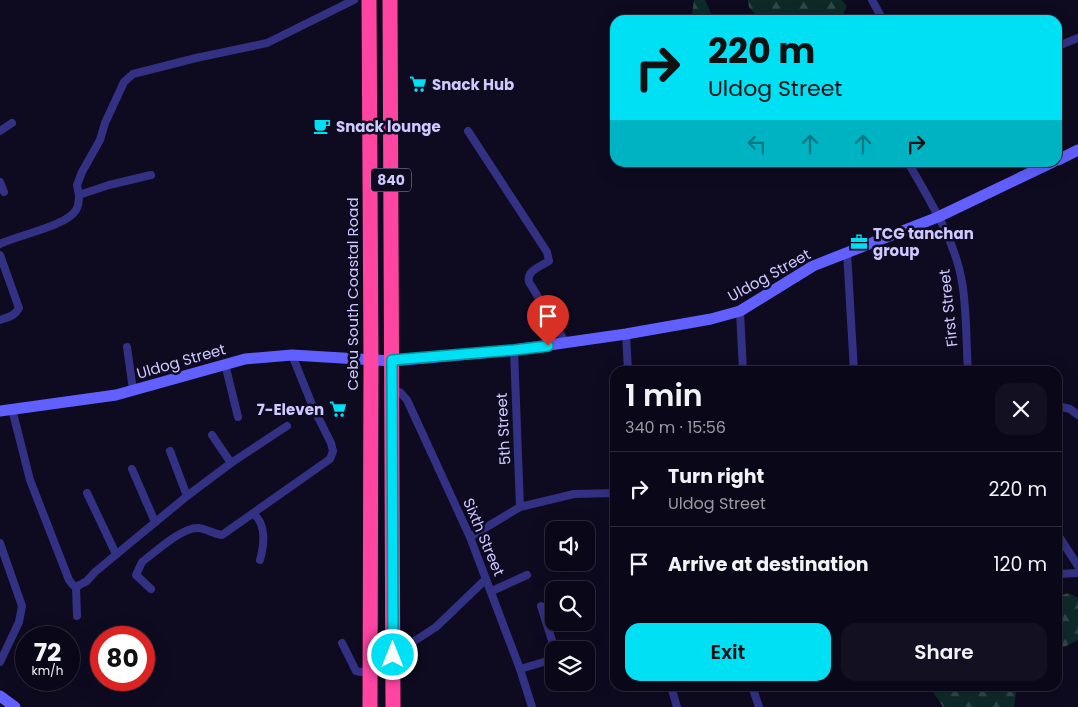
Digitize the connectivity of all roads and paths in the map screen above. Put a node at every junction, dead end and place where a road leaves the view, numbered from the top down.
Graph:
1 (354, 0) edge
2 (369, 0) edge
3 (390, 0) edge
4 (872, 0) edge
5 (881, 15) edge
6 (1078, 38) edge
7 (1062, 44) edge
8 (12, 123) dead end
9 (0, 131) edge
10 (468, 131) dead end
11 (1078, 150) edge
12 (1062, 158) edge
13 (911, 167) edge
14 (1043, 167) edge
15 (151, 175) dead end
16 (0, 182) edge
17 (4, 192) dead end
18 (79, 195) junction
19 (938, 217) junction
20 (0, 244) edge
21 (848, 252) junction
22 (0, 255) edge
23 (740, 311) junction
24 (0, 320) edge
25 (626, 334) junction
26 (566, 343) junction
27 (127, 347) dead end
28 (514, 350) junction
29 (292, 355) junction
30 (370, 360) junction
31 (392, 360) junction
32 (225, 364) junction
33 (628, 366) edge
34 (742, 366) edge
35 (854, 366) edge
36 (968, 366) edge
37 (392, 389) junction
38 (133, 390) junction
39 (1062, 407) edge
40 (6, 410) edge
41 (1078, 415) edge
42 (238, 417) dead end
43 (287, 426) dead end
44 (212, 435) dead end
45 (170, 451) dead end
46 (231, 463) junction
47 (132, 470) dead end
48 (87, 493) dead end
49 (610, 493) edge
50 (187, 496) junction
51 (520, 507) junction
52 (253, 514) junction
53 (155, 522) junction
54 (470, 537) junction
55 (1062, 541) edge
56 (0, 544) edge
57 (116, 554) junction
58 (260, 560) dead end
59 (1078, 566) edge
60 (1078, 573) edge
61 (1062, 574) edge
62 (527, 575) dead end
63 (486, 579) junction
64 (76, 587) junction
65 (151, 589) dead end
66 (492, 592) junction
67 (541, 606) dead end
68 (77, 616) dead end
69 (552, 641) edge
70 (342, 643) dead end
71 (393, 655) junction
72 (0, 662) edge
73 (545, 662) edge
74 (520, 669) junction
75 (370, 671) junction
76 (672, 691) edge
77 (753, 691) edge
78 (0, 696) edge
79 (15, 707) edge
80 (370, 707) edge
81 (393, 707) edge
82 (532, 707) edge
83 (677, 707) edge
84 (758, 707) edge

1 - 18 street
2 - 30 highway, Cebu South Coastal Road / 840
3 - 31 highway, 840
4 - 5 street
6 - 7 street
8 - 9 street
10 - 26 street
11 - 12 street
13 - 19 street, First Street
14 - 19 street, Uldog Street
15 - 18 street
16 - 17 street
18 - 20 street
19 - 21 street, Uldog Street
19 - 36 street, First Street
21 - 23 street, Uldog Street
21 - 35 street
22 - 24 street
23 - 25 street, Uldog Street
23 - 34 street
25 - 26 street, Uldog Street
25 - 33 street
26 - 28 street, Uldog Street
27 - 38 street
28 - 31 street, Uldog Street
28 - 51 street, 5th Street
29 - 30 street, Uldog Street
29 - 32 street, Uldog Street
29 - 52 street
30 - 31 street, Uldog Street
30 - 75 highway, Cebu South Coastal Road / 840
31 - 37 highway, 840
32 - 38 street, Uldog Street
32 - 42 street
37 - 54 street, Sixth Street
37 - 71 highway, 840
38 - 40 street, Uldog Street
39 - 41 street
40 - 64 street
43 - 46 street
44 - 46 street
45 - 50 street
46 - 50 street
47 - 53 street
48 - 57 street
49 - 51 street
50 - 53 street
51 - 54 street
52 - 58 street
52 - 65 street
53 - 57 street
54 - 63 street, Sixth Street
55 - 59 street
56 - 72 street
57 - 64 street
60 - 61 street
62 - 66 street
63 - 66 street, Sixth Street
63 - 71 street
64 - 68 street
66 - 74 street, Sixth Street
67 - 69 street
70 - 75 street
71 - 81 highway, 840
73 - 74 street
74 - 82 street, Sixth Street
75 - 80 highway, Cebu South Coastal Road / 840
76 - 83 street
77 - 84 street
78 - 79 street

